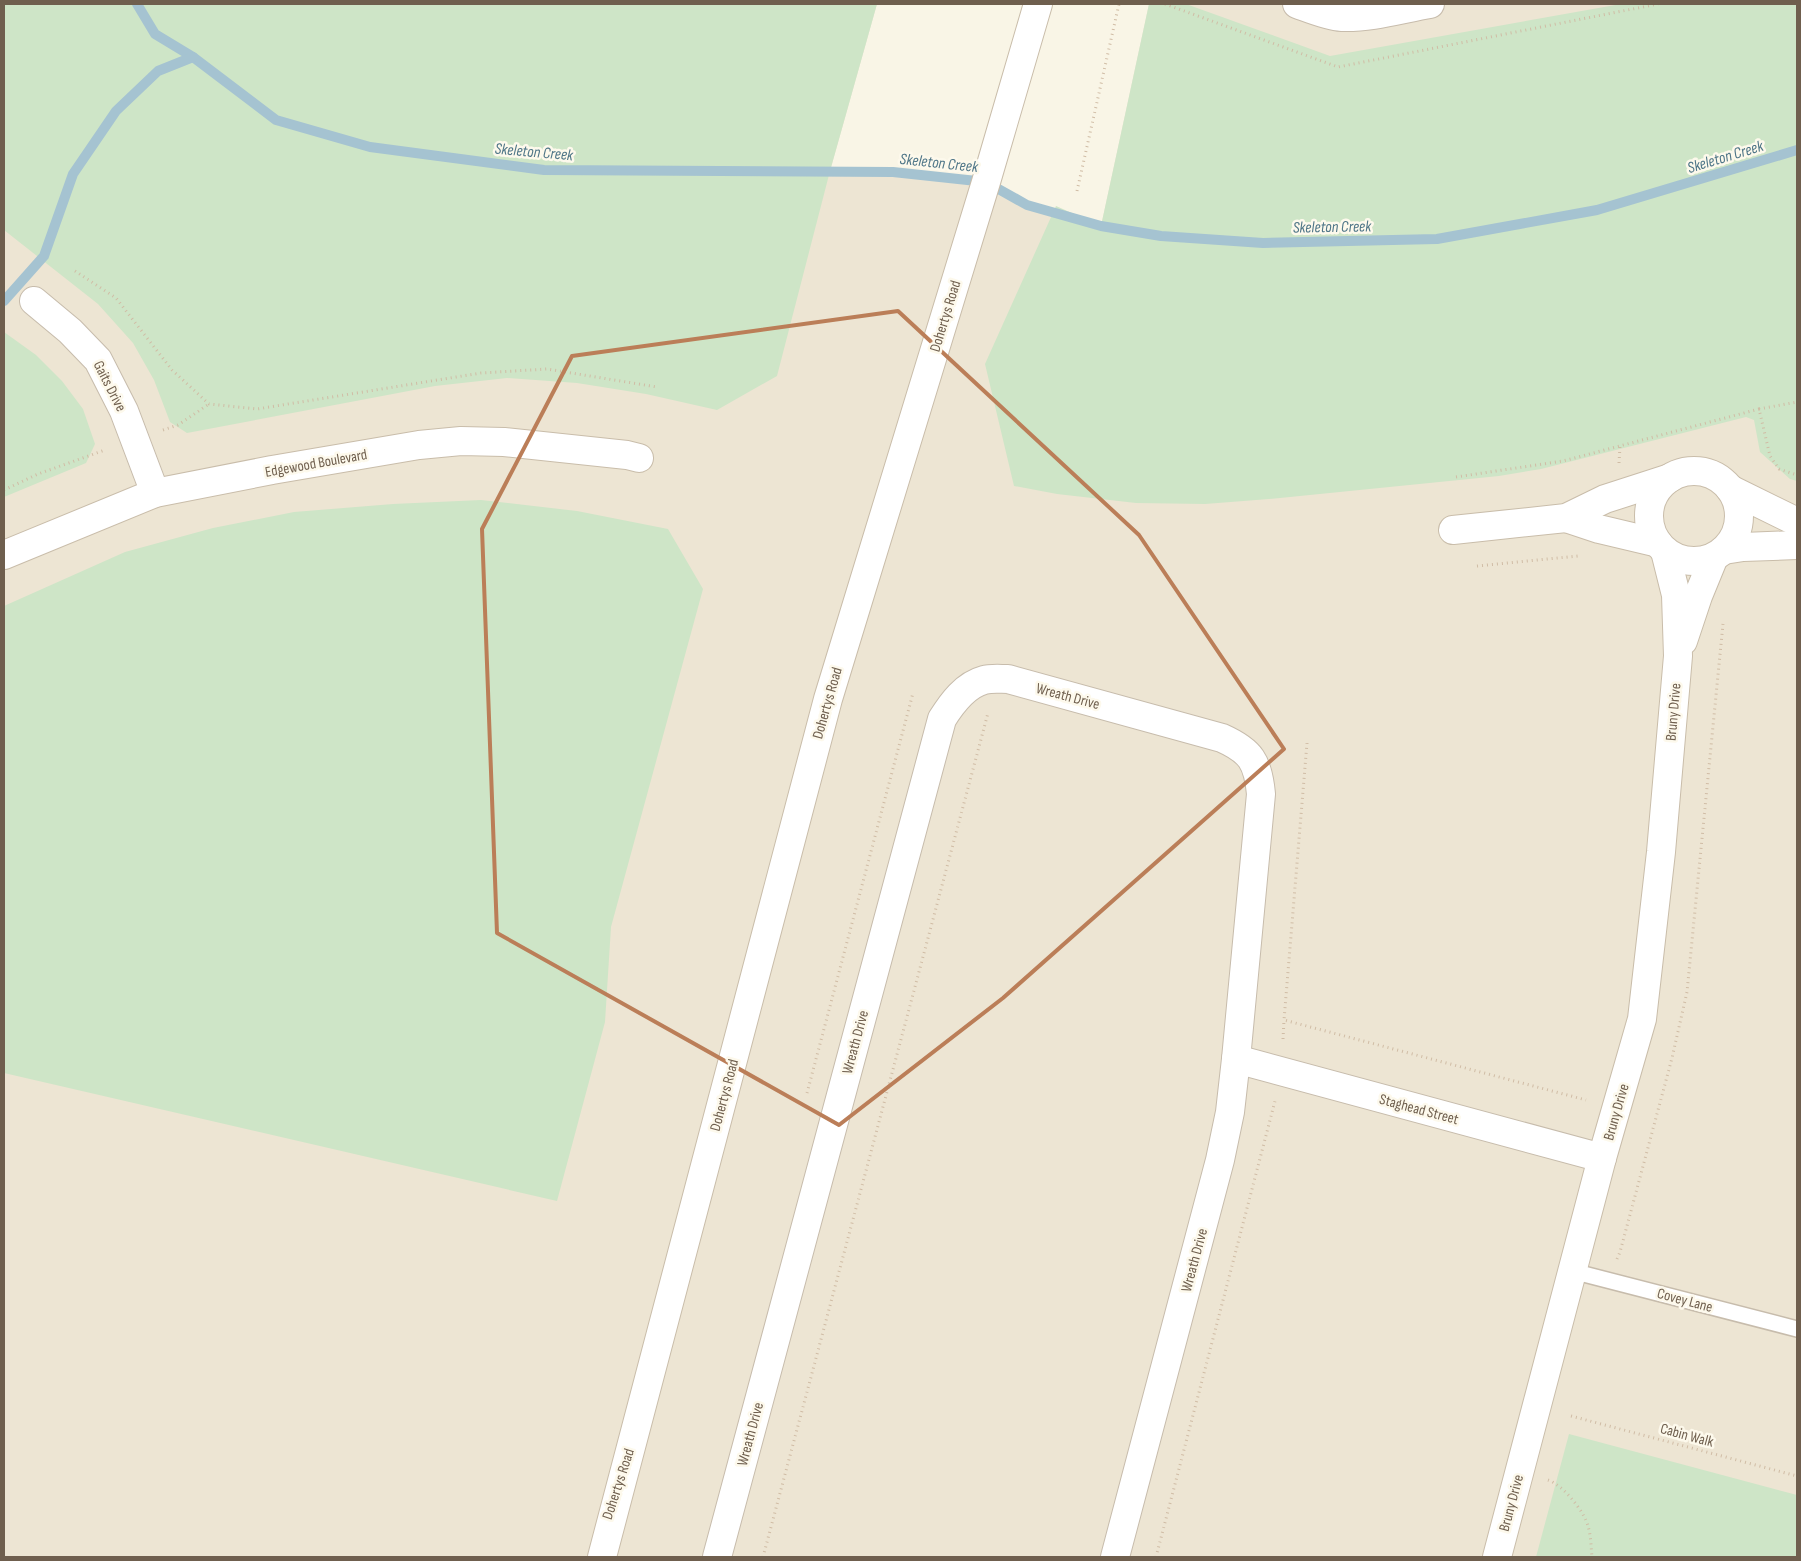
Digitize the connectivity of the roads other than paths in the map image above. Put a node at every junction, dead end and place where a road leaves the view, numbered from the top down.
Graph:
1 (1038, 4) edge
2 (1297, 4) edge
3 (1430, 4) edge
4 (34, 301) dead end
5 (640, 458) dead end
6 (1670, 478) junction
7 (1730, 490) junction
8 (155, 493) junction
9 (1566, 518) junction
10 (1797, 522) edge
11 (1453, 530) dead end
12 (1797, 545) edge
13 (1661, 547) junction
14 (1719, 554) junction
15 (4, 555) edge
16 (1678, 656) junction
17 (1236, 1059) junction
18 (1602, 1158) junction
19 (1572, 1271) junction
20 (1797, 1329) edge
21 (642, 1410) junction
22 (595, 1557) edge
23 (602, 1557) edge
24 (717, 1557) edge
25 (1115, 1557) edge
26 (1496, 1557) edge

1 - 21 street, Dohertys Road
2 - 3 street
4 - 8 street, Gaits Drive
5 - 8 street, Edgewood Boulevard
6 - 7 street
6 - 9 street
6 - 13 street
7 - 10 street
7 - 14 street
8 - 15 street, Edgewood Boulevard
9 - 11 street
9 - 13 street
12 - 14 street
13 - 14 street
13 - 16 street, Bruny Drive
14 - 16 street, Bruny Drive
16 - 18 street, Bruny Drive
17 - 18 street, Staghead Street
17 - 24 street, Wreath Drive
17 - 25 street, Wreath Drive
18 - 19 street, Bruny Drive
19 - 20 lane, Covey Lane
19 - 26 street, Bruny Drive
21 - 22 street, Dohertys Road
21 - 23 street, Dohertys Road

